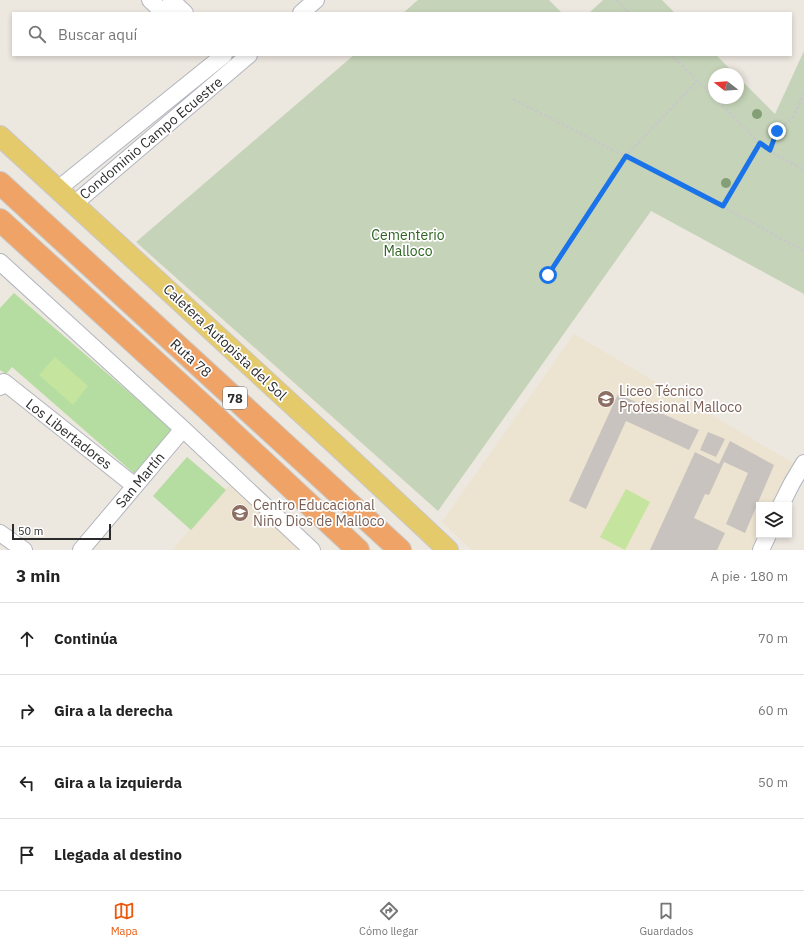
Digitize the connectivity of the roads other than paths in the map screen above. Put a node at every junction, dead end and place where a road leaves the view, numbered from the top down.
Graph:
1 (150, 0) edge
2 (171, 0) edge
3 (316, 0) edge
4 (163, 12) edge
5 (184, 12) edge
6 (301, 12) edge
7 (228, 60) edge
8 (0, 136) edge
9 (0, 183) edge
10 (58, 189) junction
11 (74, 204) junction
12 (0, 220) edge
13 (0, 262) edge
14 (2, 385) edge
15 (183, 429) junction
16 (804, 463) edge
17 (135, 486) junction
18 (782, 502) edge
19 (0, 533) edge
20 (767, 538) edge
21 (24, 550) edge
22 (81, 550) edge
23 (312, 550) edge
24 (358, 550) edge
25 (400, 550) edge
26 (448, 550) edge
27 (761, 550) edge

1 - 4 street
2 - 5 street
3 - 6 street
7 - 10 street, Condominio Campo Ecuestre
7 - 11 street, Condominio Campo Ecuestre
8 - 10 main road, Caletera Autopista del Sol
9 - 25 highway, Ruta 78 / 78
10 - 11 main road, Caletera Autopista del Sol
11 - 26 main road, Caletera Autopista del Sol
12 - 24 highway, Ruta 78 / 78
13 - 15 street
14 - 17 street, Los Libertadores
15 - 17 street, San Martín
15 - 23 street
16 - 18 street
17 - 22 street, San Martín
19 - 21 street
20 - 27 street

